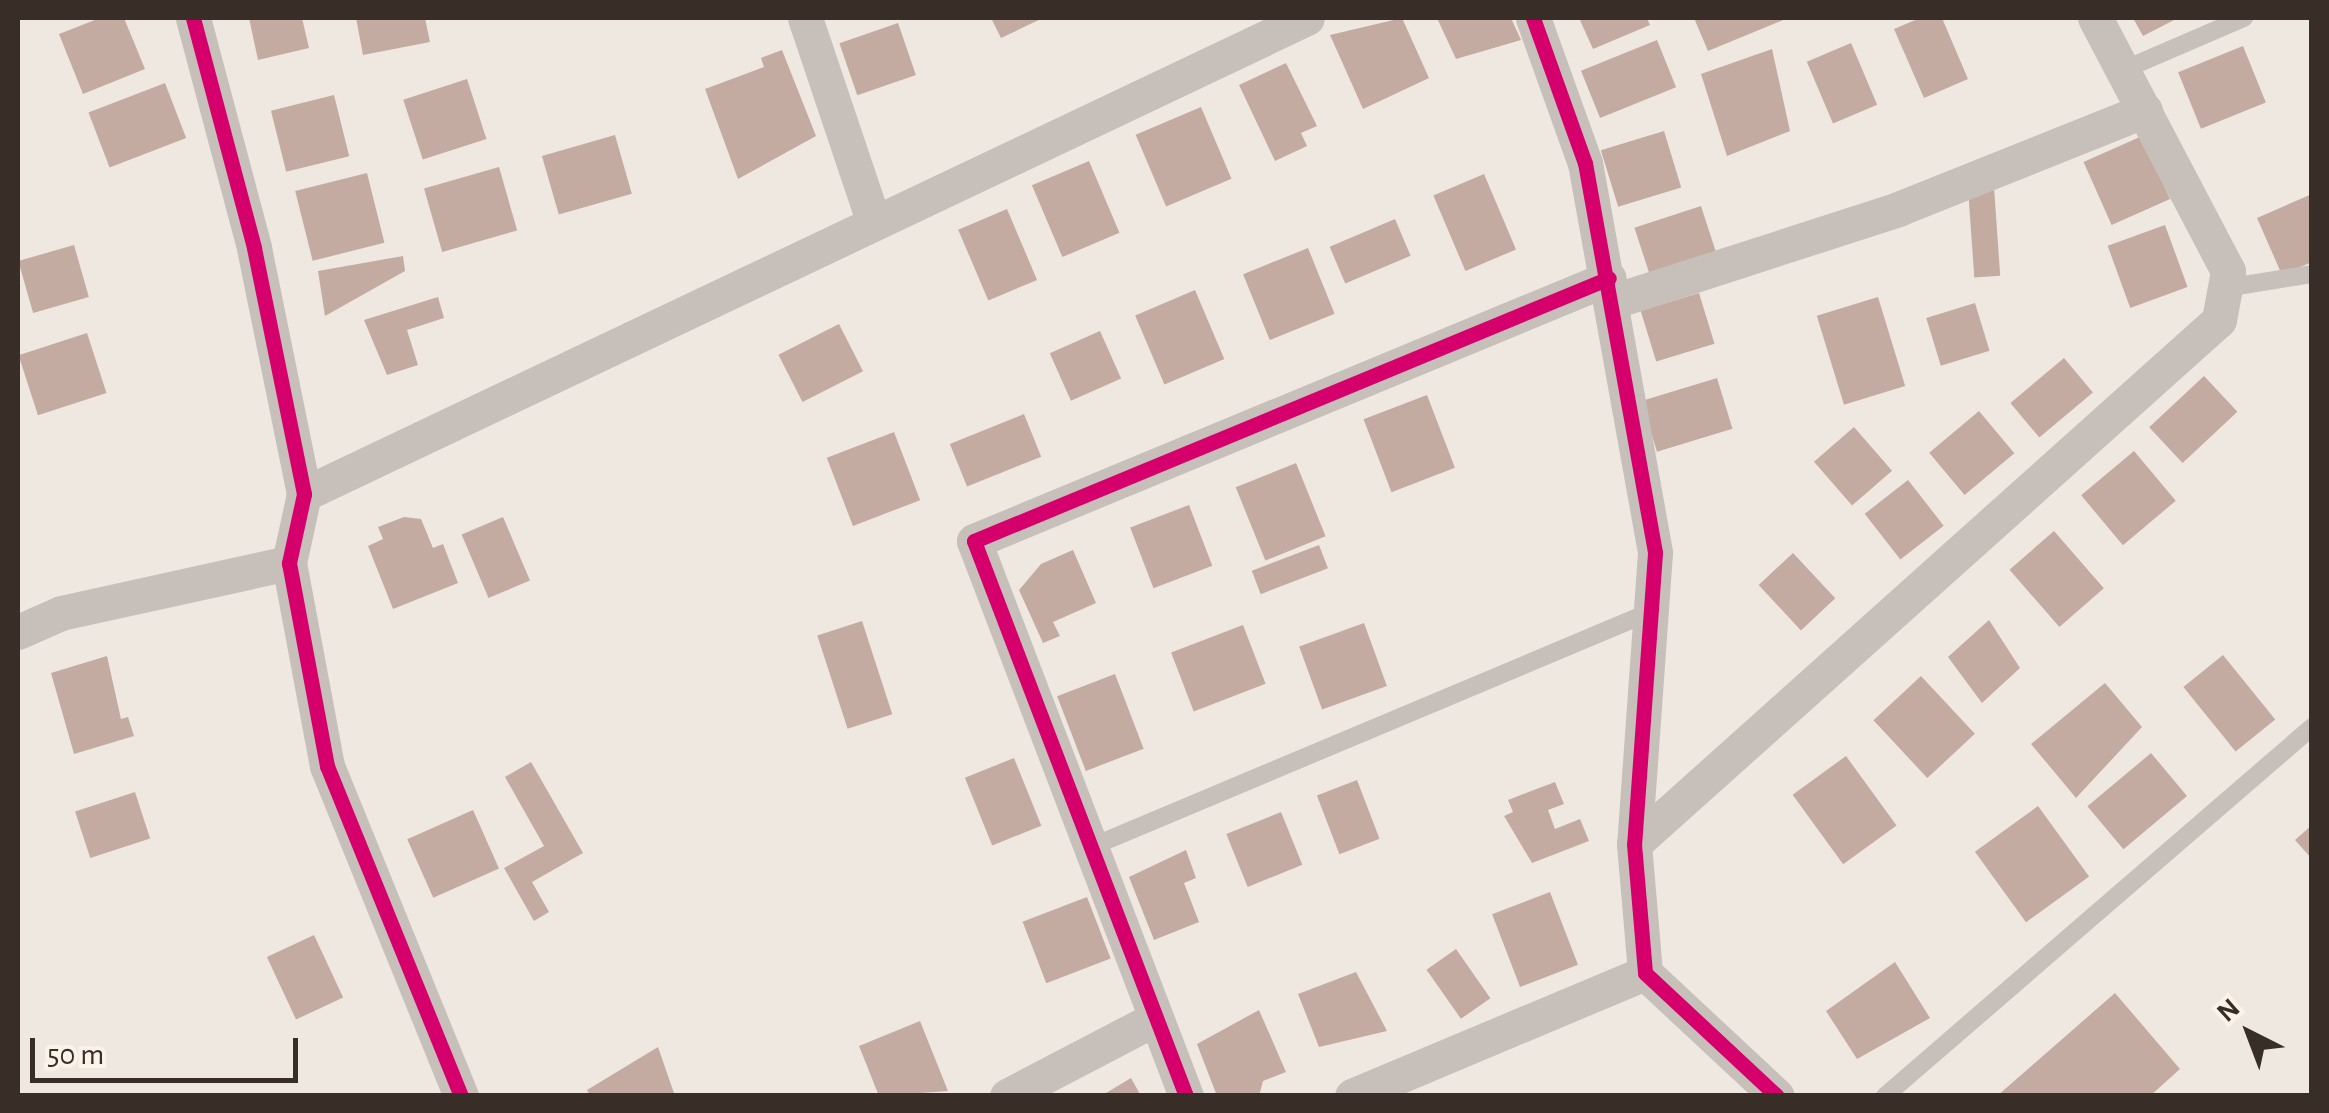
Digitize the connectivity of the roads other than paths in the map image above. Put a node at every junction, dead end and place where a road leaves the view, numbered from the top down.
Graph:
1 (193, 18) edge
2 (806, 18) edge
3 (1307, 18) edge
4 (1533, 18) edge
5 (2096, 18) edge
6 (2244, 18) edge
7 (2124, 70) junction
8 (2145, 110) junction
9 (873, 220) junction
10 (2312, 274) edge
11 (2225, 288) junction
12 (1611, 289) junction
13 (304, 494) junction
14 (290, 562) junction
15 (1650, 612) junction
16 (18, 632) edge
17 (2312, 728) edge
18 (1634, 844) junction
19 (1092, 847) junction
20 (1645, 973) junction
21 (1156, 1018) junction
22 (461, 1096) edge
23 (1007, 1096) edge
24 (1186, 1096) edge
25 (1352, 1096) edge
26 (1777, 1096) edge
27 (1885, 1096) edge

1 - 13 street
2 - 9 street
3 - 9 street
4 - 12 street
5 - 7 street
6 - 7 lane
7 - 8 street
8 - 11 street
8 - 12 street
9 - 13 street
10 - 11 lane
11 - 18 street
12 - 15 street
12 - 19 street
13 - 14 street
14 - 16 street
14 - 22 street
15 - 18 street
15 - 19 lane
17 - 27 lane
18 - 20 street
19 - 21 street
20 - 25 street
20 - 26 street
21 - 23 street
21 - 24 street

